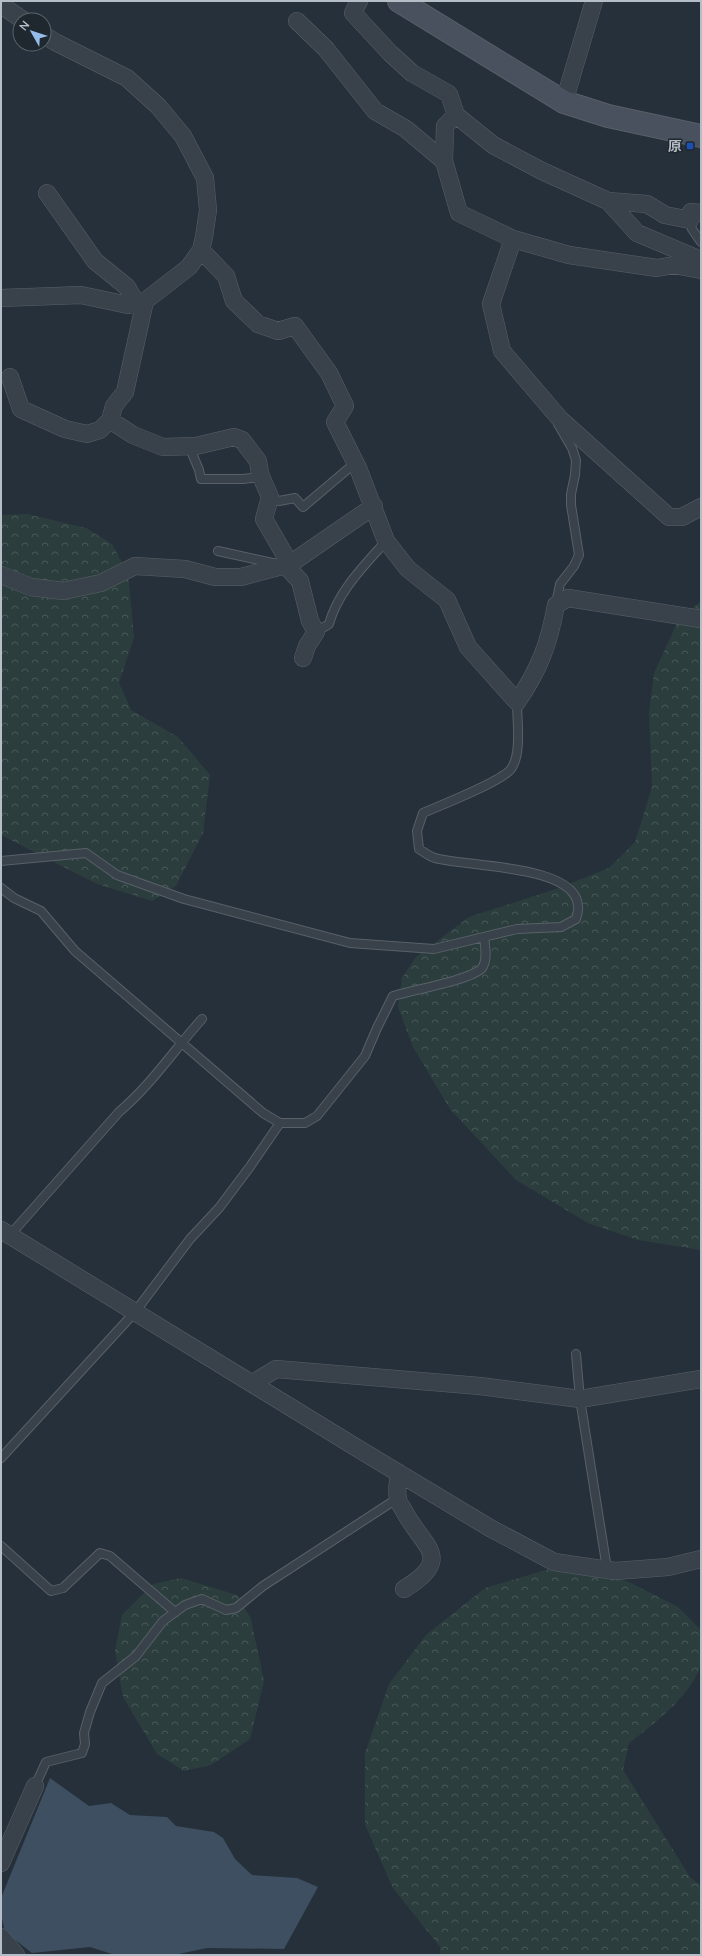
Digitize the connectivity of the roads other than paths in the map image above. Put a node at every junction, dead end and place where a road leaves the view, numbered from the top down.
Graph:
1 (359, 1) edge
2 (399, 1) edge
3 (594, 1) edge
4 (1, 5) edge
5 (12, 12) edge
6 (297, 21) dead end
7 (52, 40) edge
8 (564, 102) junction
9 (456, 115) junction
10 (701, 136) edge
11 (444, 161) junction
12 (47, 193) dead end
13 (608, 201) junction
14 (695, 216) edge
15 (513, 239) junction
16 (701, 242) edge
17 (201, 250) junction
18 (701, 260) edge
19 (701, 270) edge
20 (1, 298) edge
21 (140, 302) junction
22 (10, 377) dead end
23 (560, 419) junction
24 (110, 420) junction
25 (189, 446) junction
26 (355, 463) junction
27 (261, 477) junction
28 (270, 497) junction
29 (374, 506) junction
30 (701, 507) edge
31 (386, 541) junction
32 (218, 551) dead end
33 (288, 565) junction
34 (1, 575) edge
35 (556, 605) junction
36 (701, 619) edge
37 (316, 632) junction
38 (303, 658) dead end
39 (517, 702) junction
40 (1, 861) edge
41 (1, 888) edge
42 (484, 937) junction
43 (202, 1019) dead end
44 (181, 1042) junction
45 (280, 1123) junction
46 (5, 1232) edge
47 (135, 1312) junction
48 (576, 1354) dead end
49 (701, 1379) edge
50 (253, 1383) junction
51 (580, 1399) junction
52 (1, 1458) edge
53 (399, 1473) junction
54 (398, 1498) junction
55 (1, 1546) edge
56 (701, 1559) edge
57 (607, 1570) junction
58 (404, 1590) dead end
59 (175, 1612) junction
60 (35, 1786) joint
61 (1, 1863) edge
62 (1, 1937) edge
63 (16, 1955) edge

1 - 9 street
2 - 8 main road
3 - 8 street
4 - 5 street
6 - 11 street
7 - 17 street
8 - 10 main road
9 - 11 street
9 - 13 street
11 - 15 street
12 - 21 street
13 - 14 street
13 - 18 street
14 - 16 lane
15 - 19 street
15 - 23 street
17 - 21 street
17 - 26 street
20 - 21 street
21 - 24 street
22 - 24 street
23 - 30 street
23 - 35 lane
24 - 25 street
25 - 27 lane
25 - 27 street
26 - 28 lane
26 - 29 street
27 - 28 street
28 - 33 street
29 - 31 street
29 - 33 street
31 - 37 lane
31 - 39 street
32 - 33 lane
33 - 34 street
33 - 37 street
35 - 36 street
35 - 39 street
37 - 38 street
39 - 42 lane
40 - 42 lane
41 - 44 lane
42 - 45 lane
43 - 44 lane
44 - 45 lane
44 - 46 lane
45 - 47 lane
46 - 47 street
47 - 50 street
47 - 52 lane
48 - 51 lane
49 - 51 street
50 - 51 street
50 - 53 street
51 - 57 lane
53 - 54 street
53 - 57 street
54 - 58 street
54 - 59 lane
55 - 59 lane
56 - 57 street
59 - 60 lane
60 - 61 street
62 - 63 street

